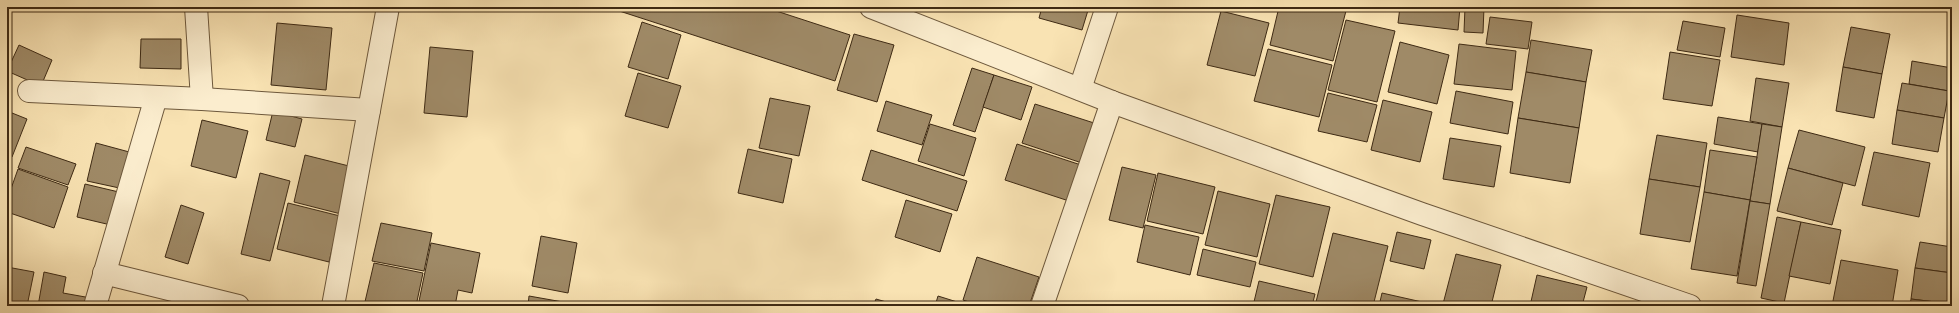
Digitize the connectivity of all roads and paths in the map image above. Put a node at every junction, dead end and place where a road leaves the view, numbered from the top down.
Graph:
1 (196, 7) edge
2 (388, 7) edge
3 (870, 7) edge
4 (1107, 7) edge
5 (1080, 89) junction
6 (29, 91) dead end
7 (156, 96) junction
8 (202, 99) junction
9 (1112, 102) junction
10 (369, 110) junction
11 (104, 273) junction
12 (95, 306) edge
13 (238, 306) edge
14 (333, 306) edge
15 (1042, 306) edge
16 (1688, 306) edge

1 - 8 street
2 - 10 street
3 - 5 street
4 - 5 street
5 - 9 street
6 - 7 street
7 - 8 street
7 - 11 street
8 - 10 street
9 - 15 street
9 - 16 street
10 - 14 street
11 - 12 street
11 - 13 street

